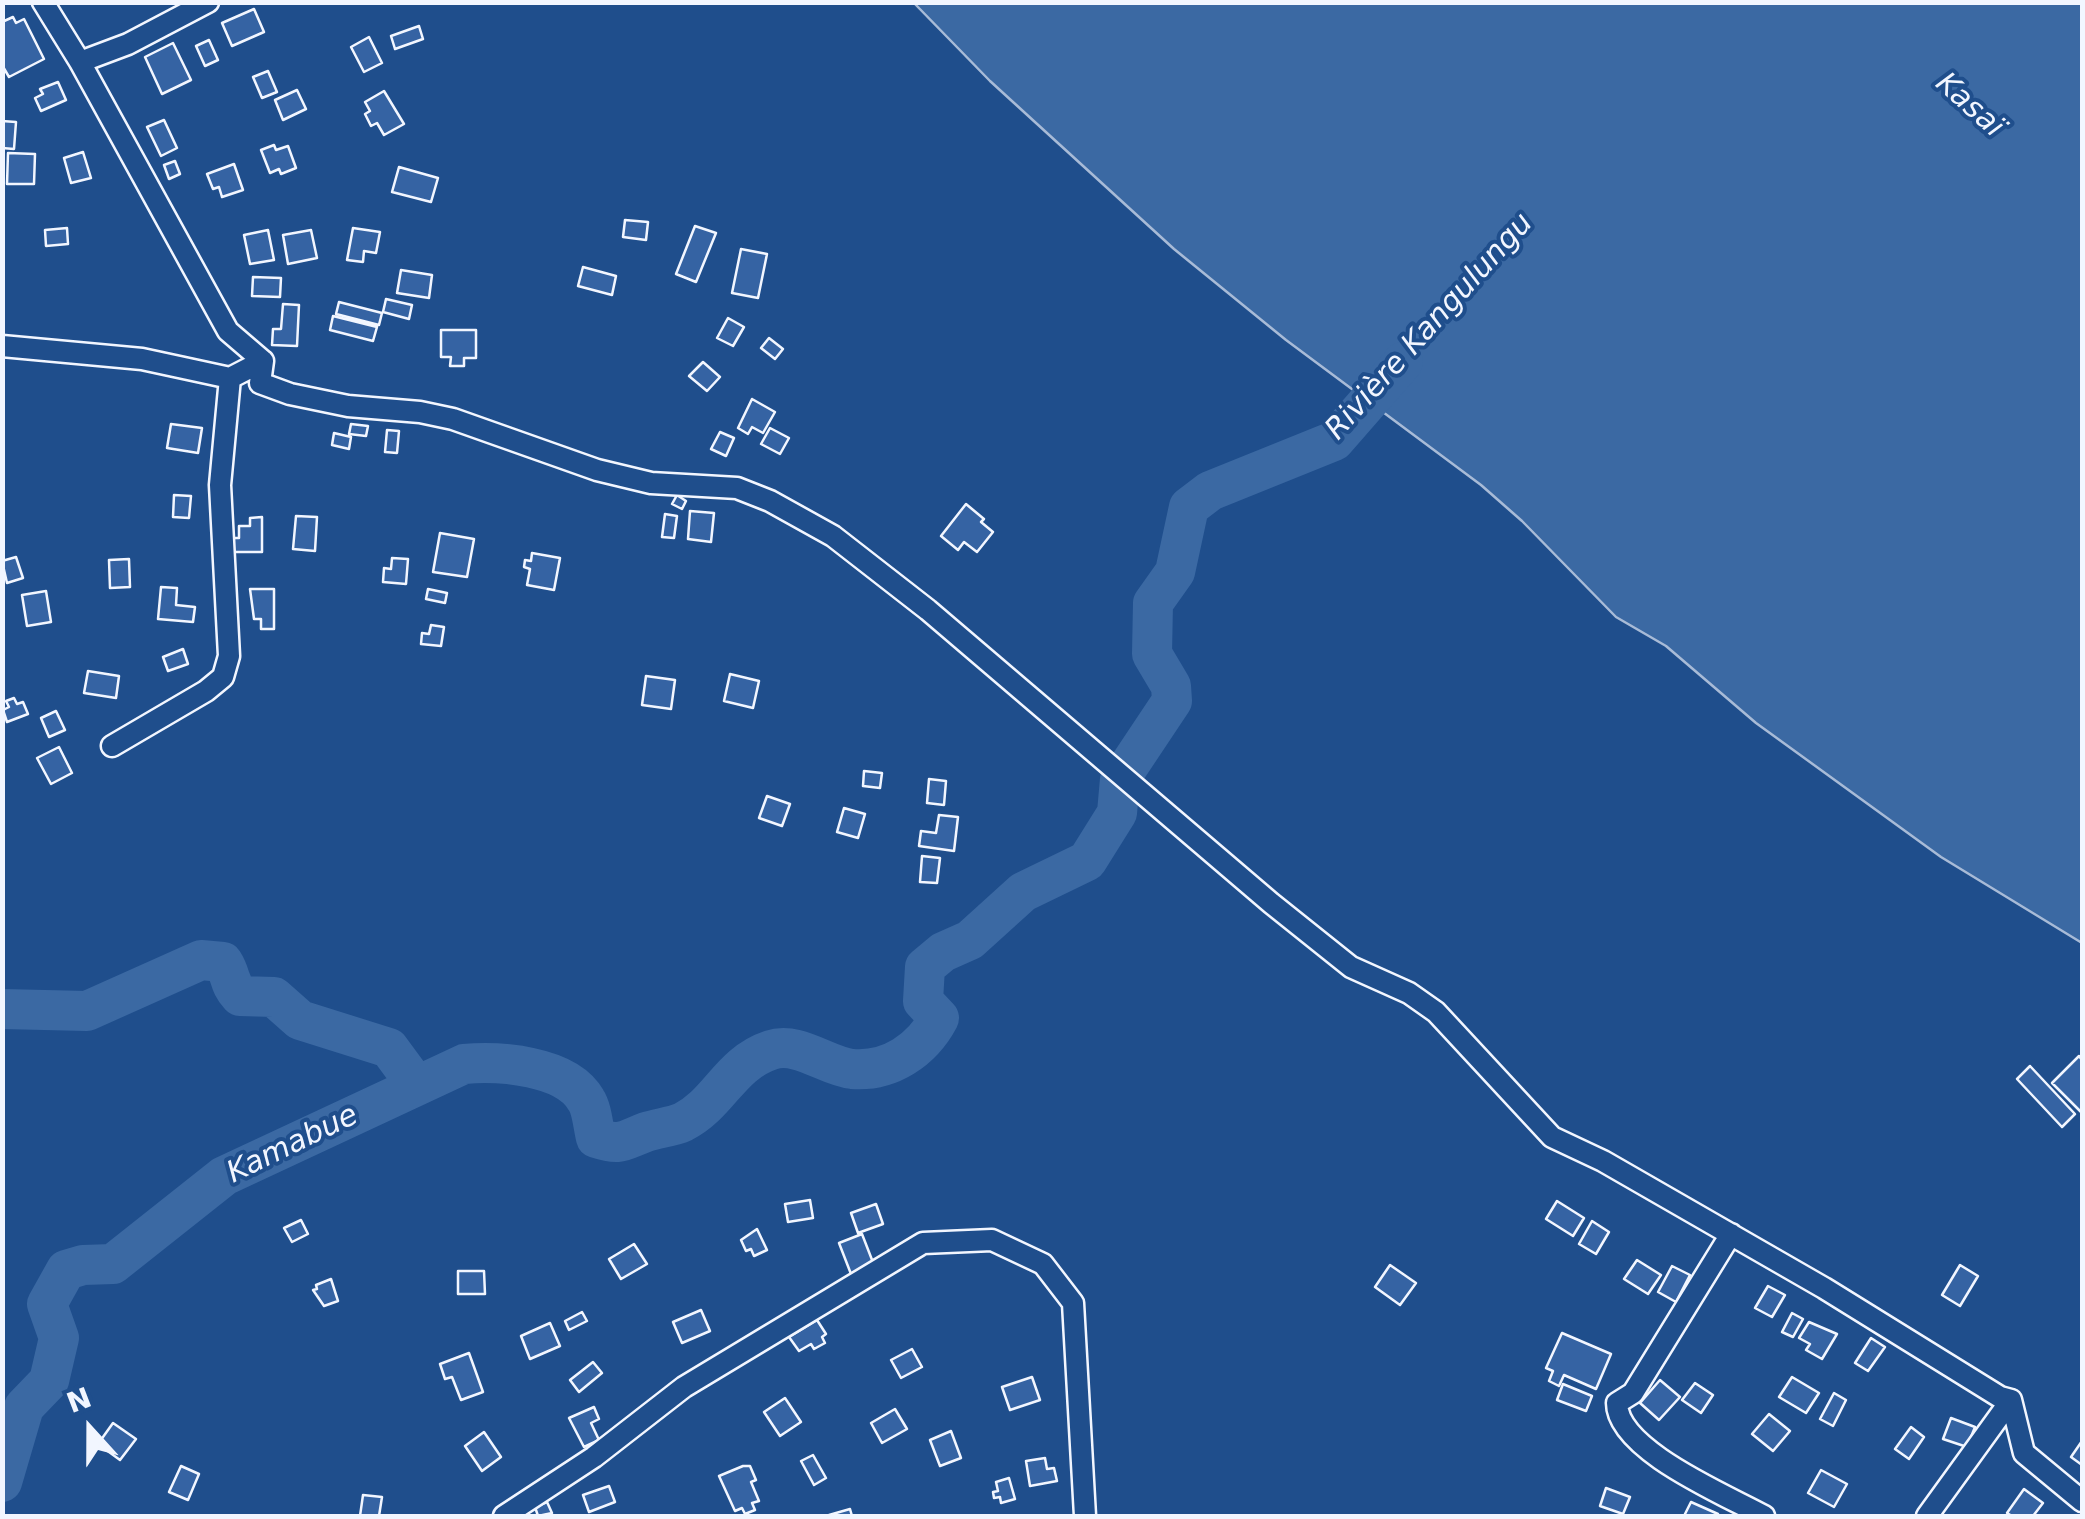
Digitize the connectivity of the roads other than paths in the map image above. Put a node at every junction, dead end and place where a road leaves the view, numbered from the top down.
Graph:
1 (43, 2) edge
2 (208, 2) edge
3 (80, 62) junction
4 (2, 346) edge
5 (263, 361) junction
6 (230, 378) junction
7 (112, 746) dead end
8 (1731, 1234) junction
9 (2010, 1400) junction
10 (2082, 1501) edge
11 (504, 1516) edge
12 (1085, 1516) edge
13 (1764, 1516) edge
14 (1927, 1516) edge

1 - 3 street
2 - 3 street
3 - 5 street
4 - 6 street
5 - 6 street
5 - 8 street
6 - 7 street
8 - 9 street
8 - 13 street
9 - 10 street
9 - 14 street
11 - 12 street

